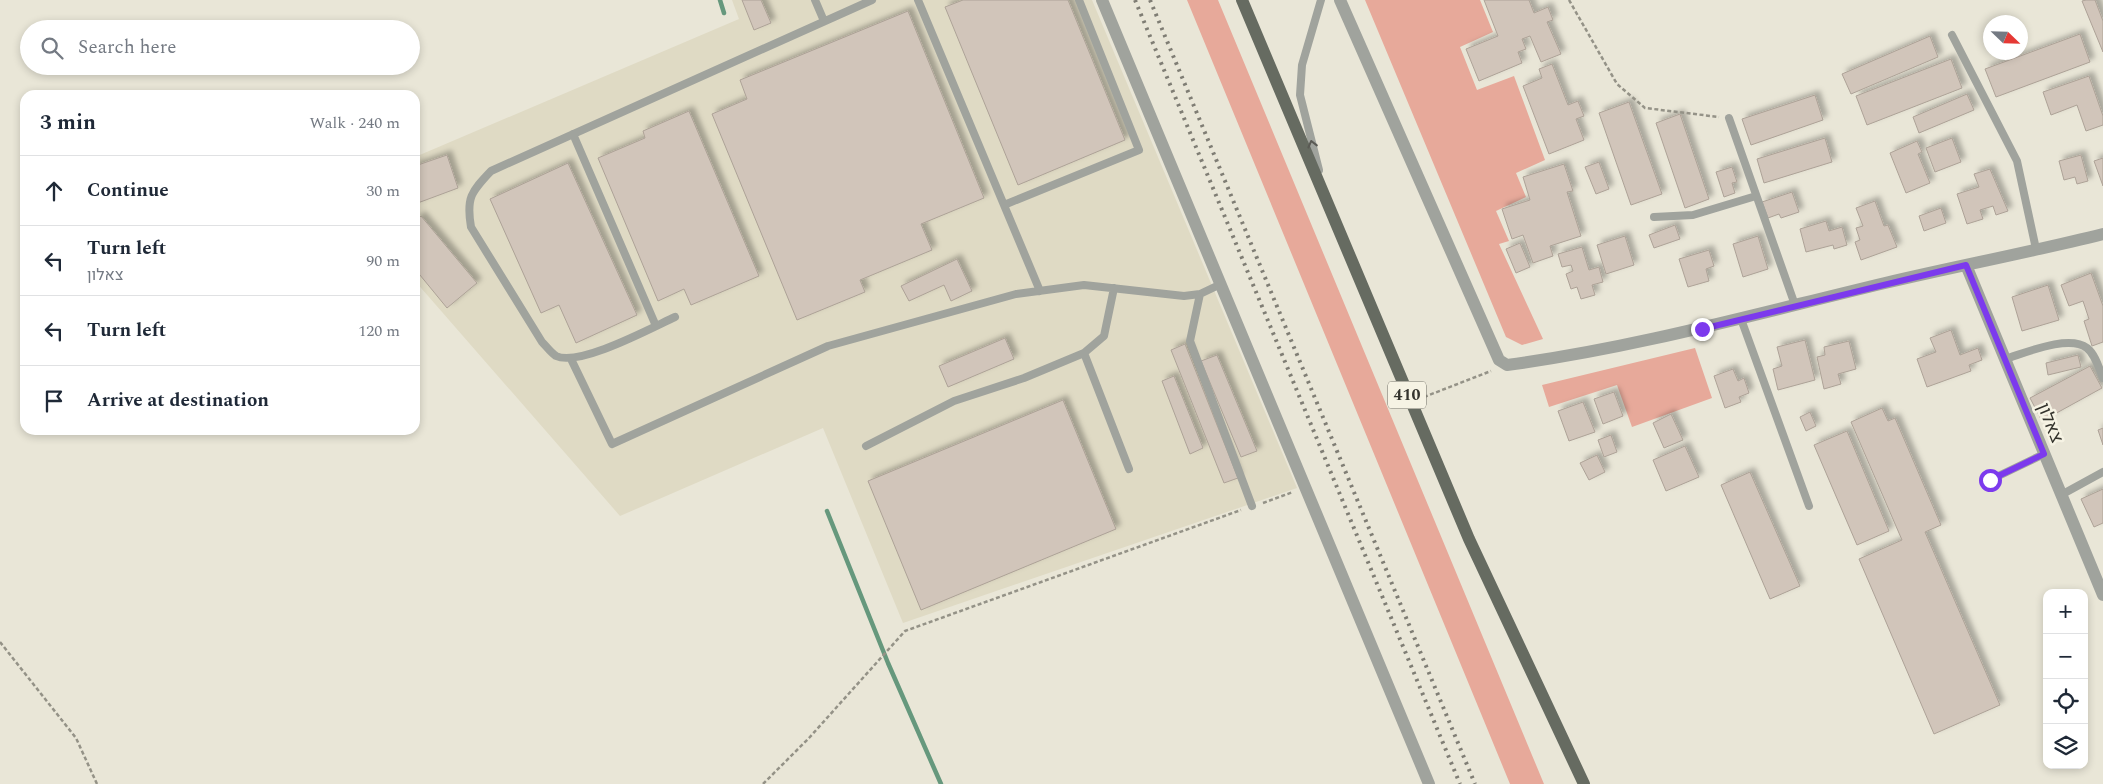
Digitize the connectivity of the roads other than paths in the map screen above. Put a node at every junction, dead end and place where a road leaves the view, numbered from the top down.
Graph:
1 (816, 0) edge
2 (872, 0) edge
3 (918, 0) edge
4 (1079, 0) edge
5 (1102, 0) edge
6 (1242, 0) edge
7 (1321, 0) edge
8 (1340, 0) edge
9 (824, 21) junction
10 (1952, 35) dead end
11 (1729, 118) road end
12 (573, 134) junction
13 (1756, 196) junction
14 (1004, 205) junction
15 (1328, 208) junction
16 (1654, 218) dead end
17 (2103, 234) edge
18 (2036, 249) junction
19 (1966, 265) junction
20 (1221, 284) junction
21 (1114, 288) junction
22 (1040, 291) junction
23 (1200, 294) junction
24 (1794, 305) junction
25 (675, 317) dead end
26 (1741, 319) junction
27 (656, 326) junction
28 (1084, 353) junction
29 (571, 359) junction
30 (2005, 359) junction
31 (2103, 378) edge
32 (866, 446) dead end
33 (2044, 454) junction
34 (1128, 469) dead end
35 (2103, 472) edge
36 (1990, 480) dead end
37 (2061, 495) junction
38 (1252, 506) road end
39 (1809, 506) dead end
40 (2103, 595) edge
41 (1429, 784) edge
42 (1584, 784) edge

1 - 9 lane
2 - 9 lane
3 - 14 lane
4 - 14 lane
5 - 20 street
6 - 15 main road, 410
15 -> 7 lane
8 - 26 street
9 - 12 lane
10 - 18 lane
11 - 13 lane
12 - 27 lane
12 - 29 lane
13 - 16 lane
13 - 24 lane
14 - 22 lane
15 - 42 main road, 410
17 - 18 street
18 - 19 street
19 - 24 street
19 - 30 street, צאלון
20 - 23 lane
20 - 41 street
21 - 22 lane
21 - 23 lane
21 - 28 lane
22 - 29 lane
23 - 38 lane
24 - 26 street
25 - 27 lane
26 - 39 lane
27 - 29 lane
28 - 32 lane
28 - 34 lane
30 - 31 lane
30 - 33 street, צאלון
33 - 36 lane
33 - 37 street, צאלון
35 - 37 lane
37 - 40 street, צאלון

